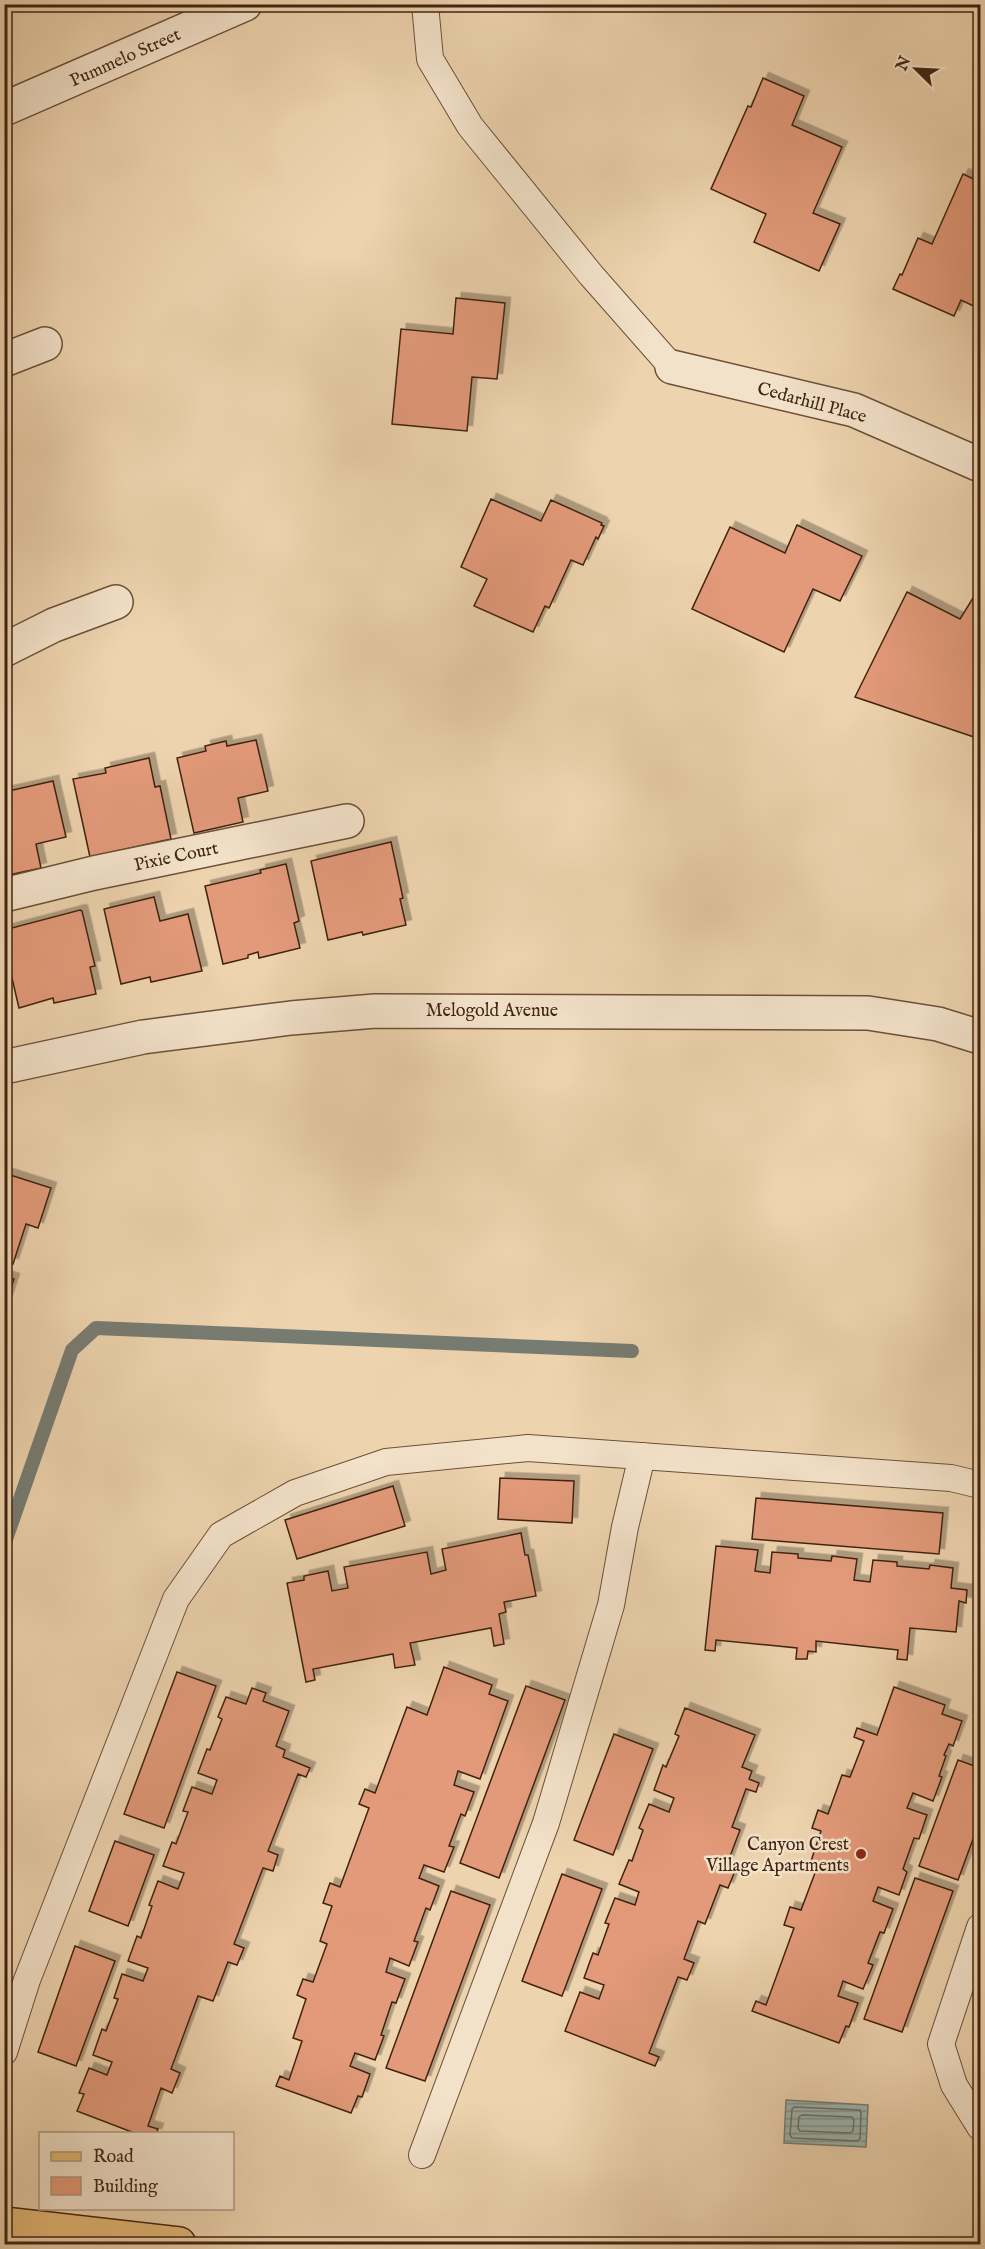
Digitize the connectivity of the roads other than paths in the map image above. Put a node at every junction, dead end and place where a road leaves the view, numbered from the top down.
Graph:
1 (245, 4) edge
2 (425, 4) edge
3 (4, 109) edge
4 (45, 344) dead end
5 (4, 360) edge
6 (672, 367) joint
7 (981, 465) edge
8 (116, 602) dead end
9 (4, 650) edge
10 (347, 821) dead end
11 (4, 895) edge
12 (981, 1037) edge
13 (4, 1067) edge
14 (642, 1456) junction
15 (981, 1485) edge
16 (981, 1927) edge
17 (4, 2052) edge
18 (981, 2127) edge
19 (422, 2155) dead end
20 (4, 2224) edge
21 (179, 2244) edge

1 - 3 street, Pummelo Street
2 - 6 lane
4 - 5 street
6 - 7 street, Cedarhill Place
8 - 9 street
10 - 11 street, Pixie Court
12 - 13 street, Melogold Avenue
14 - 15 lane
14 - 17 lane
14 - 19 lane
16 - 18 lane
20 - 21 main road

